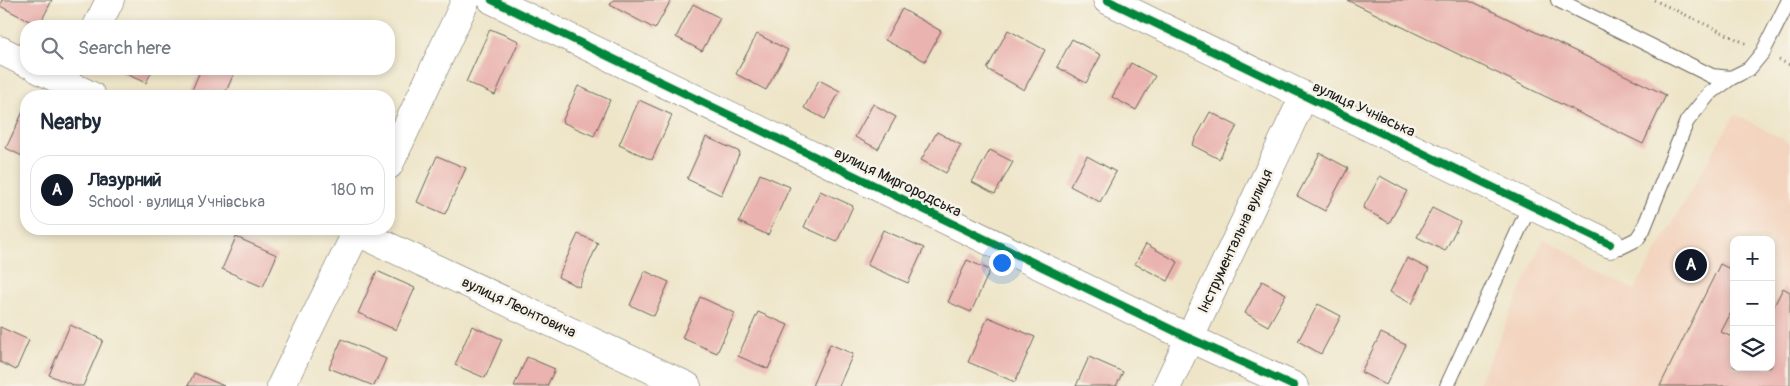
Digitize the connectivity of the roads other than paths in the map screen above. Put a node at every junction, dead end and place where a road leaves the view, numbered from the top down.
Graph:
1 (110, 0) edge
2 (466, 0) edge
3 (492, 0) edge
4 (1107, 0) edge
5 (1558, 0) edge
6 (1789, 0) edge
7 (100, 20) edge
8 (0, 50) edge
9 (20, 60) edge
10 (56, 75) edge
11 (1731, 78) junction
12 (79, 83) edge
13 (1304, 96) junction
14 (395, 152) edge
15 (1530, 203) junction
16 (353, 235) edge
17 (366, 235) edge
18 (1610, 244) joint
19 (1189, 338) junction
20 (281, 386) edge
21 (687, 386) edge
22 (1167, 386) edge
23 (1294, 386) edge
24 (1447, 386) edge

1 - 7 street
2 - 14 street
3 - 19 street, вулиця Миргородська
4 - 13 street, вулиця Учнівська
5 - 11 lane
6 - 11 lane
8 - 9 street
10 - 12 street
11 - 18 lane
13 - 15 street, вулиця Учнівська
13 - 19 street, Інструментальна вулиця
15 - 18 street, вулиця Учнівська
15 - 24 lane
16 - 20 street
17 - 21 street, вулиця Леонтовича
19 - 22 street, Інструментальна вулиця
19 - 23 street, вулиця Миргородська

